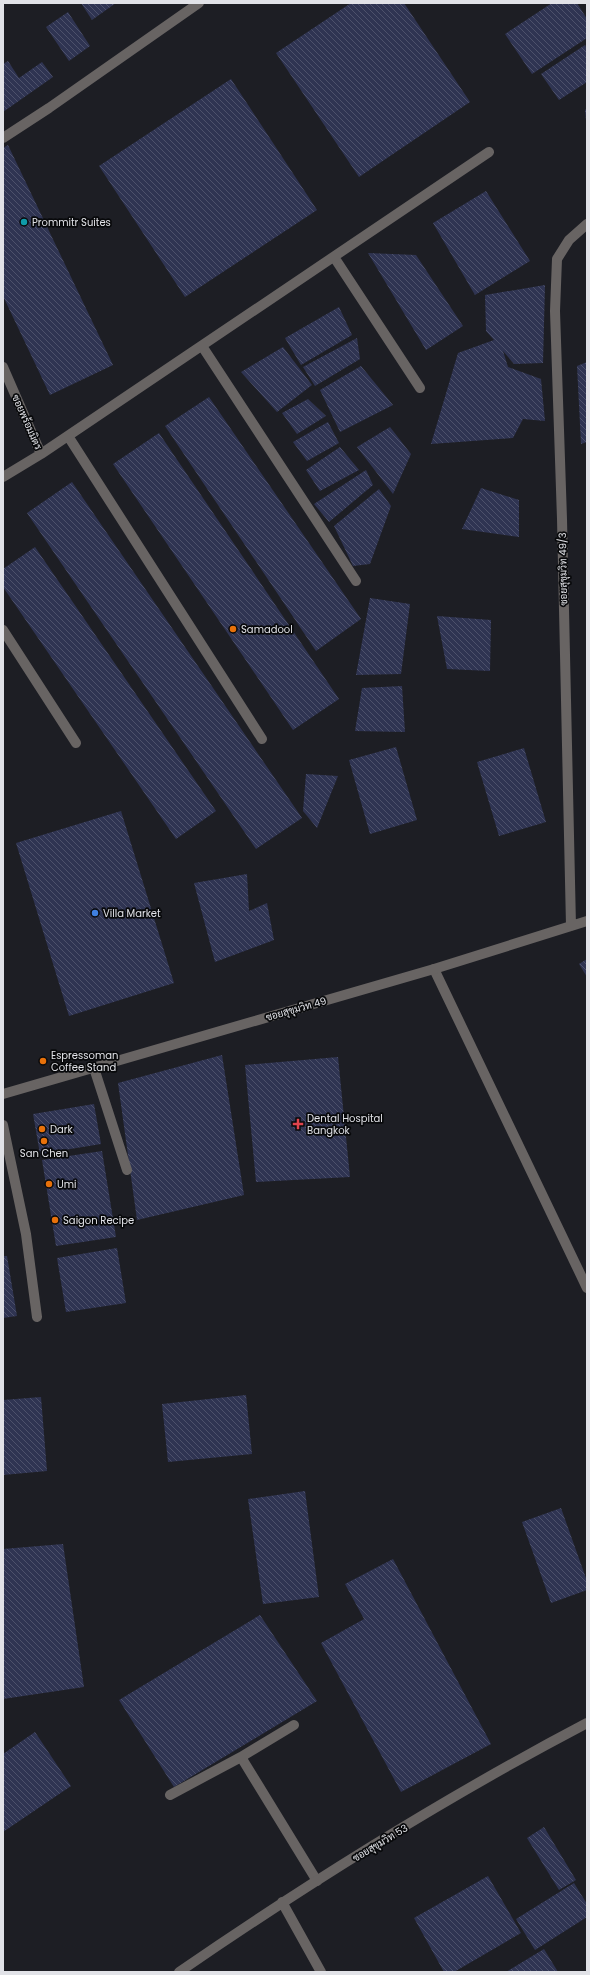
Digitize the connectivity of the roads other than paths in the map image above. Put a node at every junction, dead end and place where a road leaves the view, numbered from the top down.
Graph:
1 (199, 3) edge
2 (3, 138) edge
3 (489, 152) dead end
4 (587, 224) edge
5 (334, 257) junction
6 (202, 346) junction
7 (3, 368) edge
8 (420, 388) dead end
9 (68, 436) junction
10 (41, 454) junction
11 (3, 477) edge
12 (356, 581) dead end
13 (3, 630) edge
14 (262, 739) dead end
15 (76, 743) dead end
16 (587, 921) edge
17 (571, 926) junction
18 (434, 969) junction
19 (94, 1068) junction
20 (3, 1094) edge
21 (3, 1125) edge
22 (127, 1170) dead end
23 (587, 1288) edge
24 (37, 1317) dead end
25 (587, 1723) edge
26 (294, 1725) dead end
27 (241, 1757) junction
28 (170, 1795) dead end
29 (317, 1881) junction
30 (282, 1902) junction
31 (179, 1972) edge
32 (321, 1972) edge

1 - 2 street
3 - 5 street
4 - 17 street, ซอยสุขุมวิท 49/3
5 - 6 street
5 - 8 street
6 - 9 street
6 - 12 street
7 - 10 street, ซอยพร้อมมิตร
9 - 10 street
9 - 14 street
10 - 11 street
13 - 15 street
16 - 17 street, ซอยสุขุมวิท 49
17 - 18 street, ซอยสุขุมวิท 49
18 - 19 street, ซอยสุขุมวิท 49
18 - 23 street
19 - 20 street, ซอยสุขุมวิท 49
19 - 22 street
21 - 24 street
25 - 29 street, ซอยสุขุมวิท 53
26 - 27 street
27 - 28 street
27 - 29 street
29 - 30 street, ซอยสุขุมวิท 53
30 - 31 street, ซอยสุขุมวิท 53
30 - 32 street

